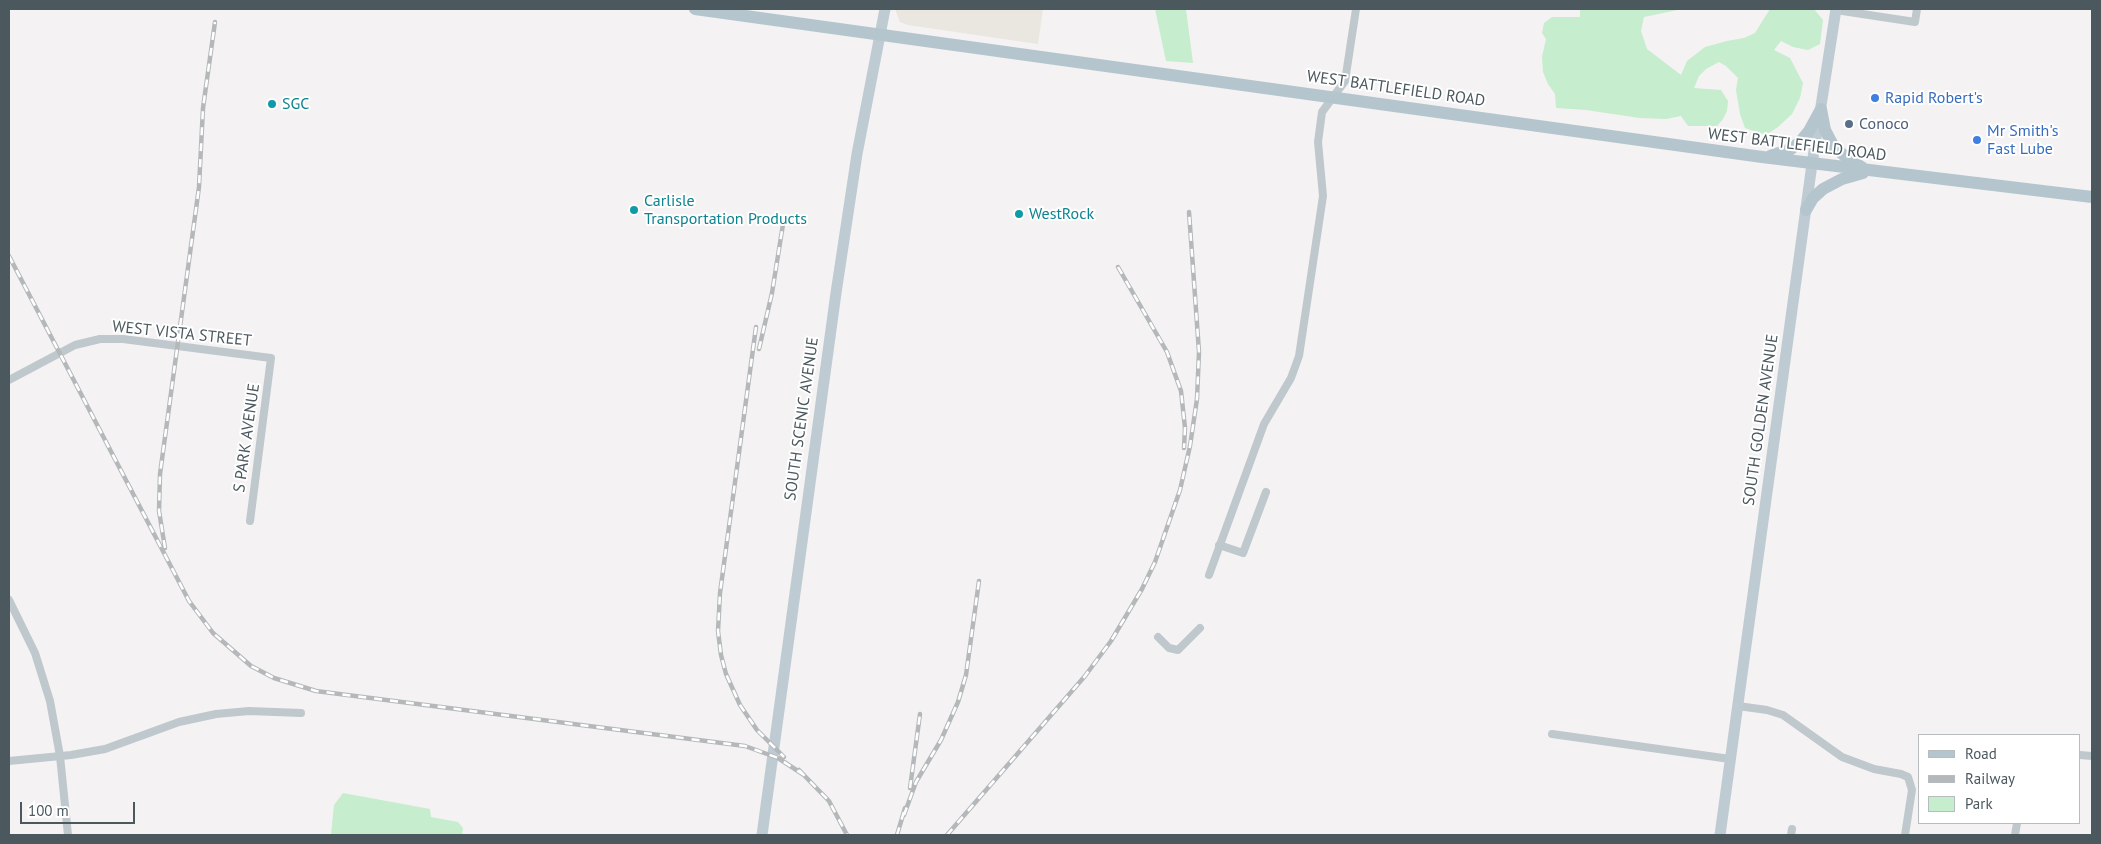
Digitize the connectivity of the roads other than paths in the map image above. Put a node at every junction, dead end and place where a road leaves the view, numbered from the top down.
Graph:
1 (695, 9) edge
2 (885, 9) edge
3 (1356, 9) edge
4 (1917, 9) edge
5 (1836, 10) edge
6 (881, 33) junction
7 (1333, 97) junction
8 (1821, 109) junction
9 (1762, 157) junction
10 (1812, 164) junction
11 (1870, 171) junction
12 (2092, 197) edge
13 (1806, 210) junction
14 (271, 358) joint
15 (9, 380) edge
16 (1266, 492) dead end
17 (250, 521) dead end
18 (1220, 545) junction
19 (1209, 576) dead end
20 (9, 600) edge
21 (1200, 628) dead end
22 (1158, 637) dead end
23 (1738, 706) junction
24 (301, 713) dead end
25 (1552, 734) dead end
26 (60, 756) junction
27 (1730, 759) junction
28 (9, 761) edge
29 (68, 835) edge
30 (762, 835) edge
31 (1720, 835) edge
32 (1905, 835) edge

1 - 6 main road, WEST BATTLEFIELD ROAD
2 - 6 street, SOUTH SCENIC AVENUE
3 - 7 street
4 - 5 street
5 - 8 street, SOUTH GOLDEN AVENUE
6 - 7 main road, WEST BATTLEFIELD ROAD
6 - 30 street, SOUTH SCENIC AVENUE
7 - 9 main road, WEST BATTLEFIELD ROAD
7 - 18 street
8 - 9 main road
8 - 10 street, SOUTH GOLDEN AVENUE
8 - 11 main road
9 - 10 main road, WEST BATTLEFIELD ROAD
10 - 11 main road, WEST BATTLEFIELD ROAD
10 - 13 street, SOUTH GOLDEN AVENUE
11 - 12 main road, WEST BATTLEFIELD ROAD
11 - 13 main road
13 - 23 street, SOUTH GOLDEN AVENUE
14 - 15 street, WEST VISTA STREET
14 - 17 street, S PARK AVENUE
16 - 18 street
18 - 19 street
20 - 26 street
21 - 22 street
23 - 27 street, SOUTH GOLDEN AVENUE
23 - 32 street
24 - 26 street
25 - 27 street
26 - 28 street
26 - 29 street
27 - 31 street, SOUTH GOLDEN AVENUE

